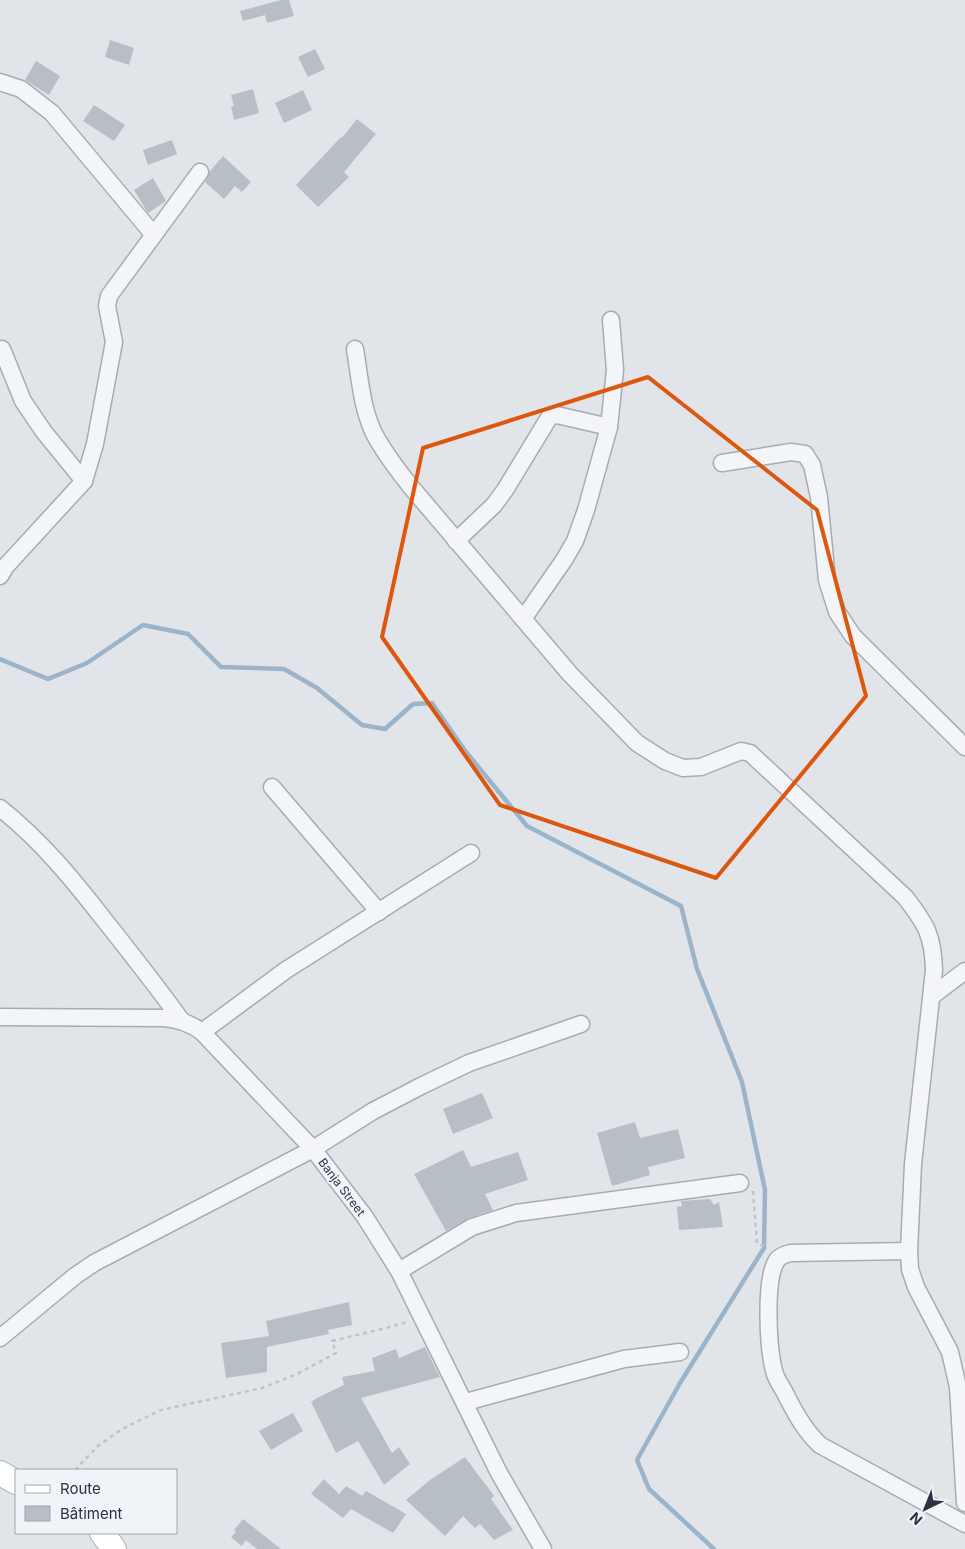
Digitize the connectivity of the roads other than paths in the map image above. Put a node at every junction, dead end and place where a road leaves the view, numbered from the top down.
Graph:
1 (0, 82) edge
2 (200, 172) dead end
3 (153, 234) junction
4 (611, 320) dead end
5 (2, 349) dead end
6 (355, 349) dead end
7 (610, 427) junction
8 (722, 463) dead end
9 (84, 481) junction
10 (456, 541) junction
11 (0, 576) edge
12 (523, 619) junction
13 (965, 747) edge
14 (272, 787) dead end
15 (0, 808) edge
16 (471, 853) dead end
17 (379, 912) junction
18 (965, 970) edge
19 (932, 996) junction
20 (0, 1017) edge
21 (181, 1020) junction
22 (581, 1024) dead end
23 (202, 1032) junction
24 (313, 1149) junction
25 (740, 1183) road end
26 (908, 1251) junction
27 (399, 1271) junction
28 (0, 1338) edge
29 (680, 1352) dead end
30 (466, 1402) junction
31 (0, 1473) edge
32 (15, 1481) edge
33 (965, 1503) edge
34 (965, 1524) edge
35 (103, 1534) edge
36 (114, 1549) edge
37 (543, 1549) edge

1 - 3 street
2 - 3 street
3 - 9 street
4 - 7 street
5 - 9 street
6 - 10 street
7 - 10 street
7 - 12 street
8 - 13 street
9 - 11 street
10 - 12 street
12 - 19 street
14 - 17 street
15 - 21 street
16 - 17 street
17 - 23 street
18 - 19 street
19 - 26 street
20 - 21 street, Banja Street
21 - 23 street, Banja Street
22 - 24 street
23 - 24 street, Banja Street
24 - 27 street, Banja Street
24 - 28 street
25 - 27 street
26 - 33 street
26 - 34 street
27 - 30 street, Banja Street
29 - 30 street
30 - 37 street, Banja Street
31 - 32 main road
35 - 36 main road

